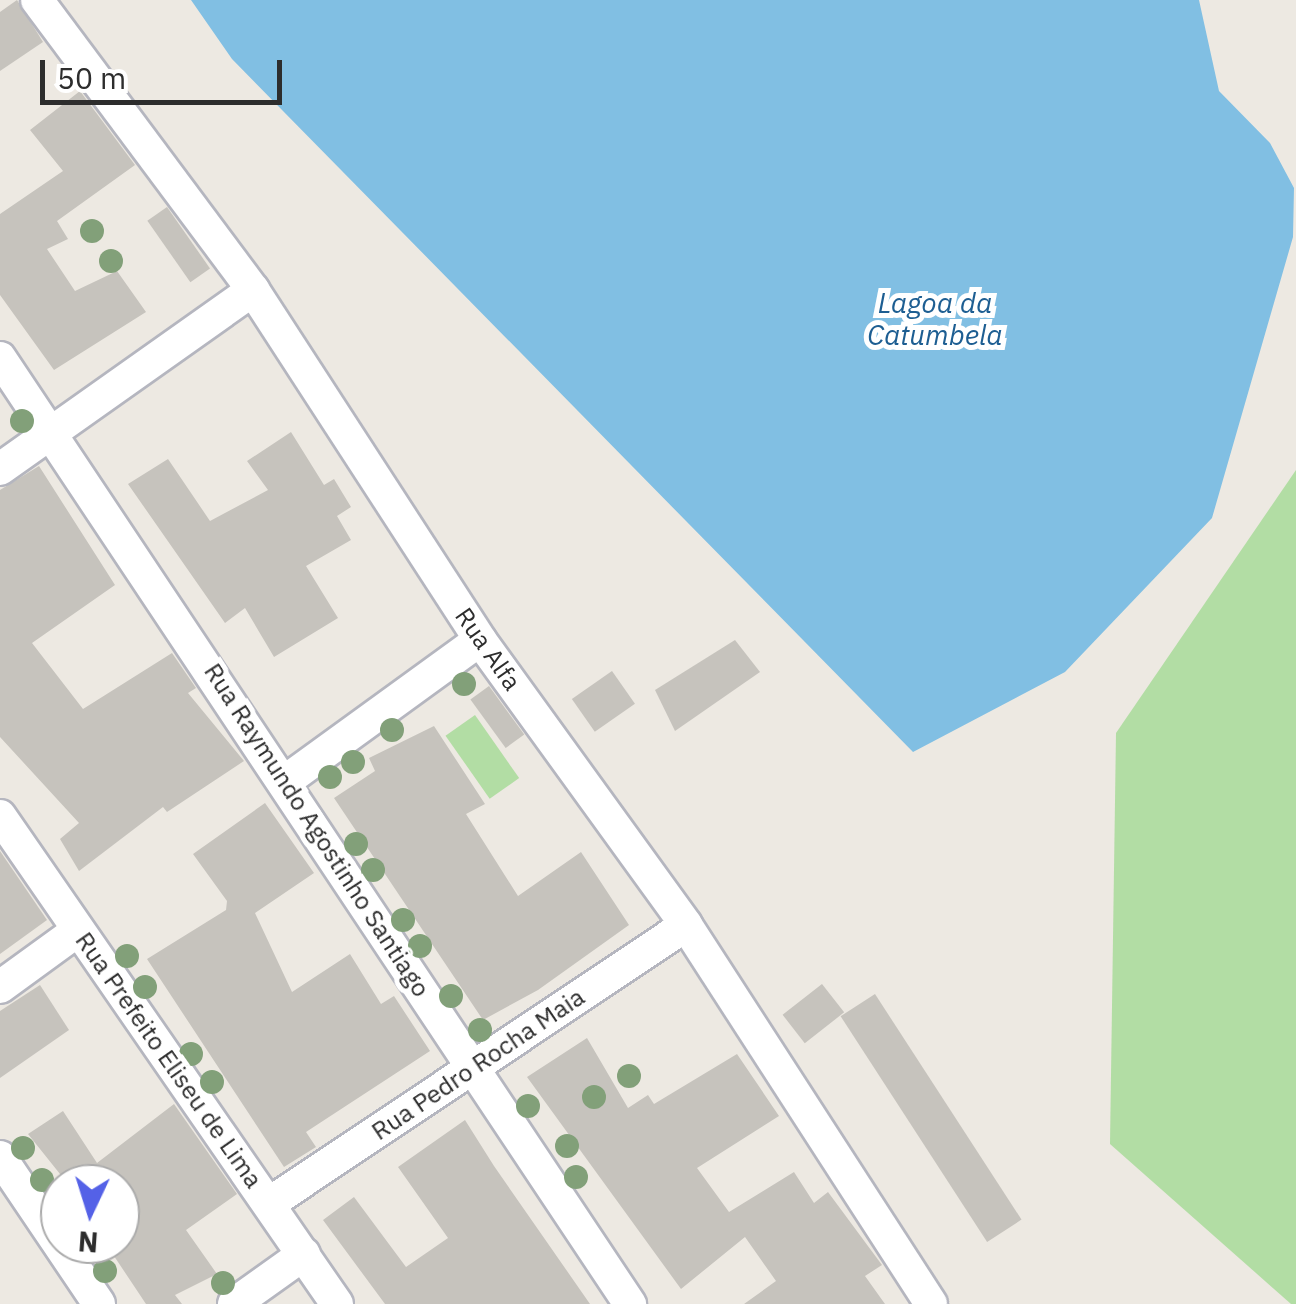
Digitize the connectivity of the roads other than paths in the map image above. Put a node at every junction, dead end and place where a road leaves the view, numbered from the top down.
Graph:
1 (38, 0) edge
2 (253, 290) junction
3 (0, 358) edge
4 (50, 432) junction
5 (0, 468) edge
6 (480, 640) junction
7 (287, 780) junction
8 (0, 816) edge
9 (686, 925) junction
10 (77, 931) junction
11 (0, 987) edge
12 (471, 1067) junction
13 (0, 1157) edge
14 (270, 1203) junction
15 (304, 1254) junction
16 (99, 1304) edge
17 (234, 1304) edge
18 (337, 1304) edge
19 (630, 1304) edge
20 (931, 1304) edge

1 - 2 street, Rua Alfa
2 - 4 street
2 - 6 street, Rua Alfa
3 - 4 street, Rua Raymundo Agostinho Santiago
4 - 5 street
4 - 7 street, Rua Raymundo Agostinho Santiago
6 - 7 street
6 - 9 street, Rua Alfa
7 - 12 street, Rua Raymundo Agostinho Santiago
8 - 10 street, Rua Prefeito Eliseu de Lima
9 - 12 street, Rua Pedro Rocha Maia
9 - 20 street, Rua Alfa
10 - 11 street
10 - 14 street, Rua Prefeito Eliseu de Lima
12 - 14 street, Rua Pedro Rocha Maia
12 - 19 street, Rua Raymundo Agostinho Santiago
13 - 16 street
14 - 15 street, Rua Prefeito Eliseu de Lima
15 - 17 street
15 - 18 street, Rua Prefeito Eliseu de Lima

